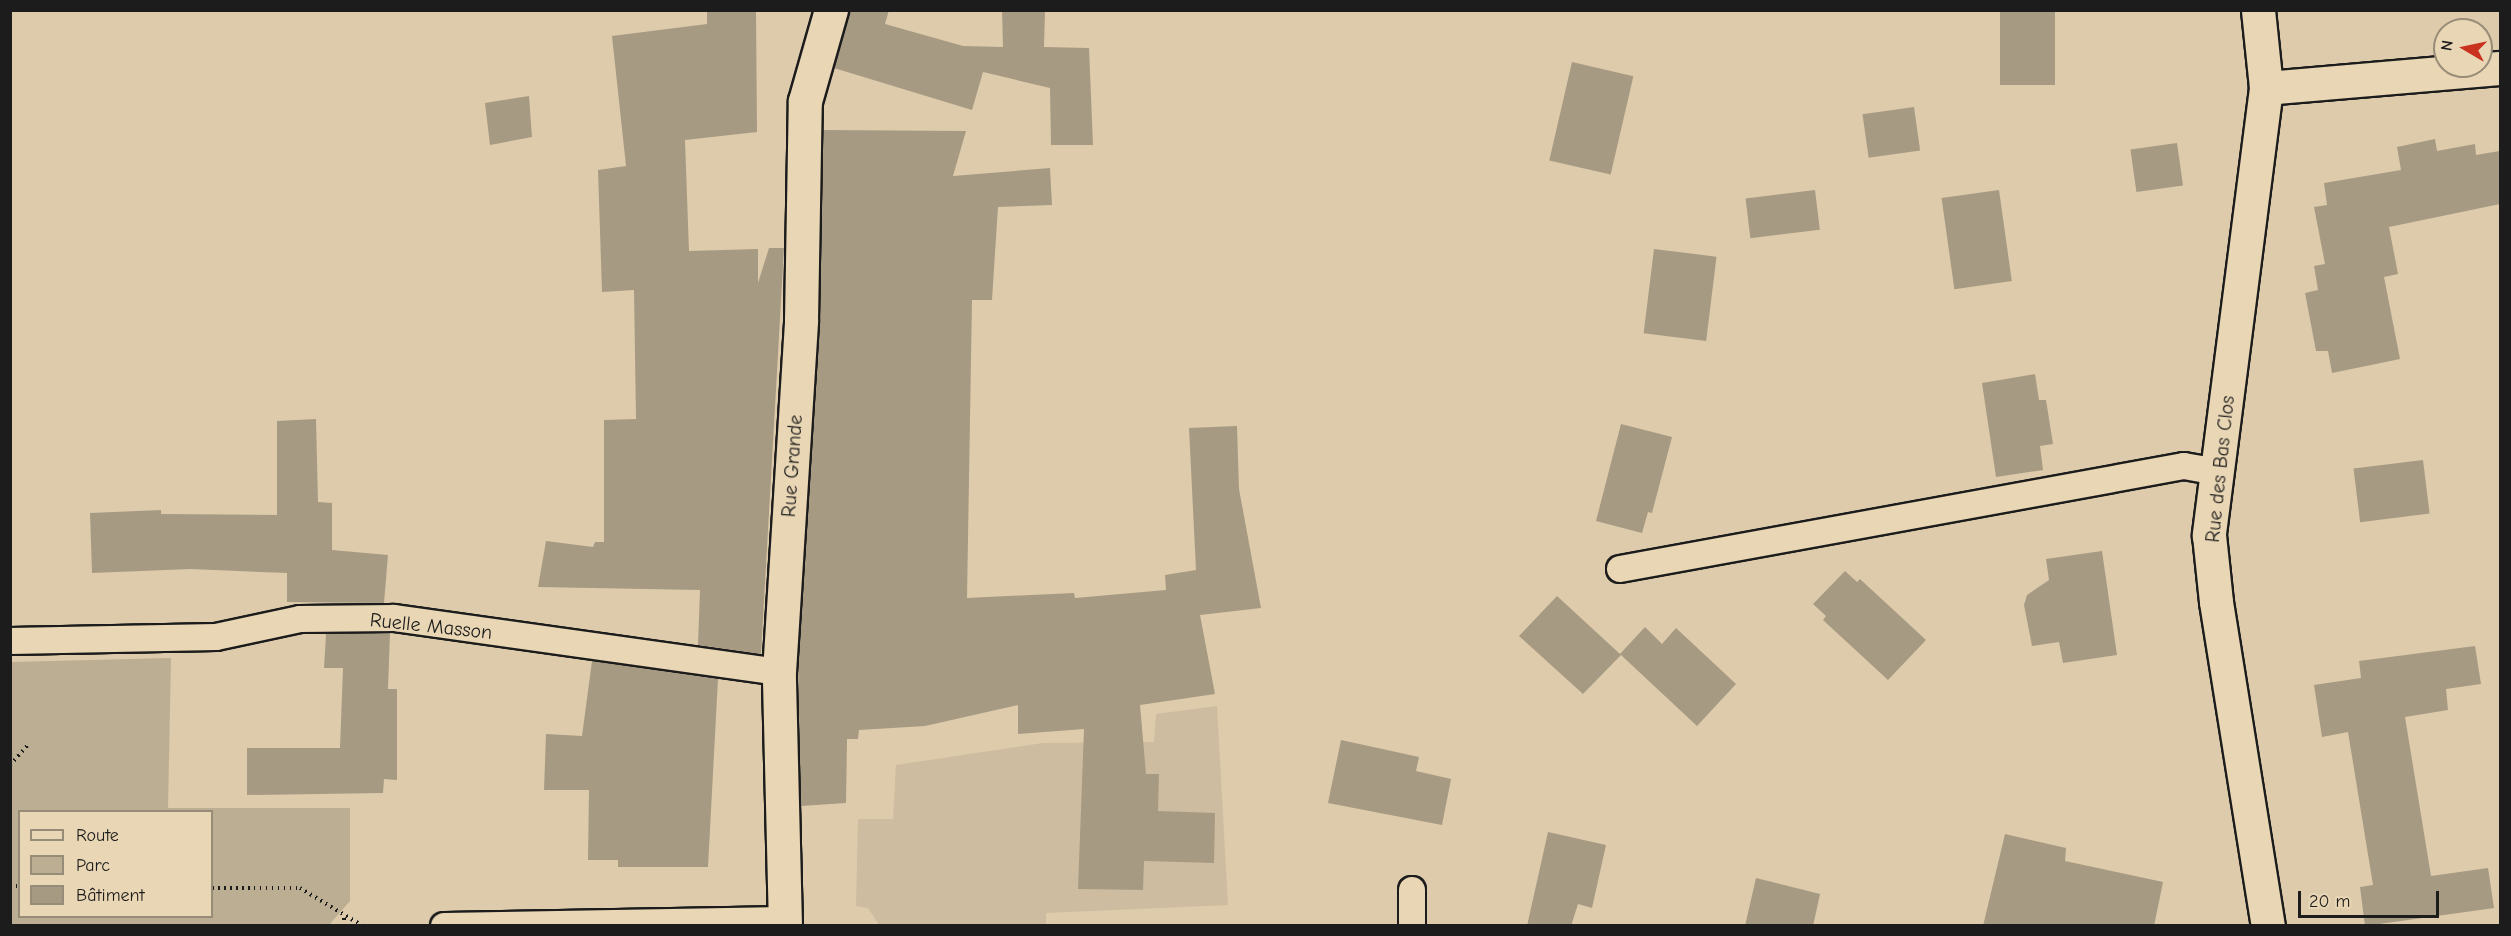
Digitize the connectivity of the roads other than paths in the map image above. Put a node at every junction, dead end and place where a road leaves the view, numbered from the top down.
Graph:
1 (831, 10) edge
2 (2258, 10) edge
3 (2500, 68) edge
4 (2266, 88) junction
5 (2218, 472) junction
6 (1620, 569) dead end
7 (10, 641) edge
8 (779, 672) junction
9 (1412, 890) dead end
10 (785, 923) edge
11 (444, 926) edge
12 (1412, 926) edge
13 (2268, 926) edge

1 - 8 street, Rue Grande
2 - 4 street, Rue des Bas Clos
3 - 4 street
4 - 5 street, Rue des Bas Clos
5 - 6 lane
5 - 13 street, Rue des Bas Clos
7 - 8 lane, Ruelle Masson
8 - 10 street, Rue Grande
9 - 12 lane
10 - 11 lane

